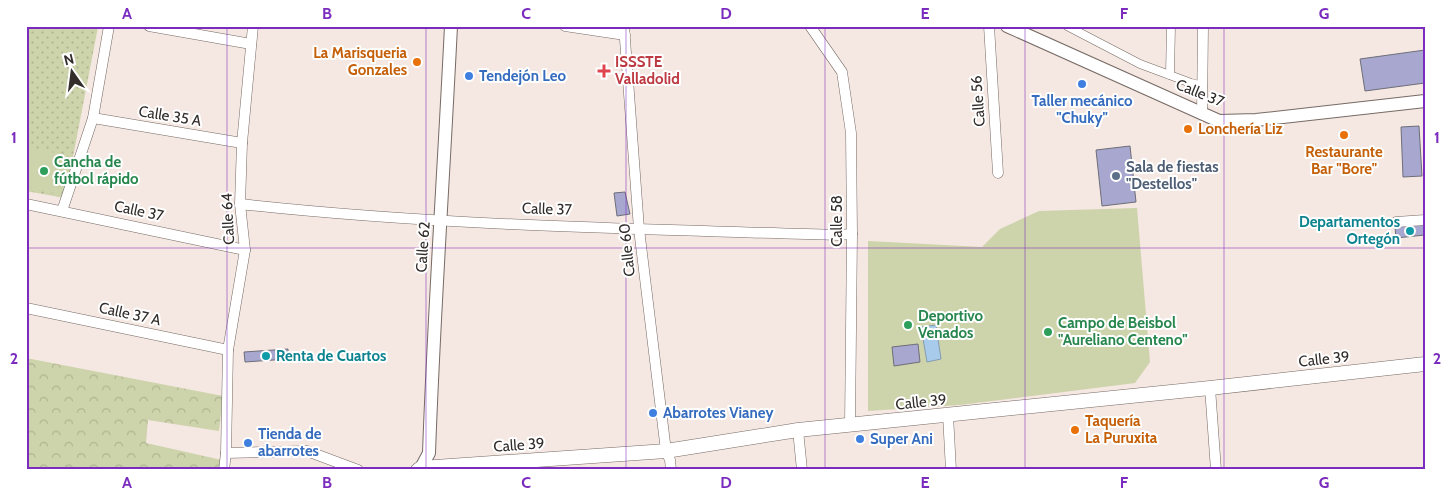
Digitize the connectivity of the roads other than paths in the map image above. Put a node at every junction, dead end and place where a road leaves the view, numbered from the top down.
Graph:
1 (109, 26) edge
2 (149, 26) edge
3 (253, 26) edge
4 (451, 26) edge
5 (565, 26) edge
6 (810, 26) edge
7 (989, 26) edge
8 (1007, 26) edge
9 (1067, 26) edge
10 (1171, 26) edge
11 (1203, 26) edge
12 (624, 31) edge
13 (251, 44) junction
14 (1170, 74) junction
15 (1203, 86) junction
16 (1425, 101) edge
17 (1202, 114) junction
18 (93, 118) junction
19 (242, 143) junction
20 (998, 173) dead end
21 (26, 204) edge
22 (240, 204) junction
23 (62, 211) junction
24 (441, 220) junction
25 (1425, 220) edge
26 (1396, 222) dead end
27 (639, 229) junction
28 (852, 234) junction
29 (245, 250) junction
30 (26, 308) edge
31 (228, 350) junction
32 (1425, 364) edge
33 (1210, 388) junction
34 (948, 415) junction
35 (850, 426) junction
36 (798, 430) junction
37 (666, 451) junction
38 (226, 452) junction
39 (420, 469) edge
40 (224, 470) edge
41 (358, 470) edge
42 (671, 470) edge
43 (802, 470) edge
44 (952, 470) edge
45 (1216, 470) edge

1 - 18 street
2 - 13 street
3 - 13 street, Calle 64
4 - 24 street, Calle 62
5 - 12 street
6 - 28 street, Calle 58
7 - 20 street, Calle 56
8 - 17 street, Calle 37
9 - 14 street
10 - 14 street
11 - 15 street
12 - 27 street, Calle 60
13 - 19 street, Calle 64
14 - 15 street
15 - 17 street
16 - 17 street, Calle 37
18 - 19 street, Calle 35 A
18 - 23 street
19 - 22 street, Calle 64
21 - 23 street, Calle 37
22 - 24 street, Calle 37
22 - 29 street, Calle 64
23 - 29 street, Calle 37
24 - 27 street, Calle 37
24 - 39 street, Calle 62
25 - 26 street
27 - 28 street, Calle 37
27 - 37 street, Calle 60
28 - 35 street, Calle 58
29 - 31 street, Calle 64
30 - 31 street, Calle 37 A
31 - 38 street, Calle 64
32 - 33 main road, Calle 39
33 - 34 main road, Calle 39
33 - 45 street
34 - 35 main road, Calle 39
34 - 44 street
35 - 36 main road, Calle 39
36 - 37 main road, Calle 39
36 - 43 street
37 - 39 main road, Calle 39
37 - 42 street, Calle 60
38 - 40 street, Calle 64
38 - 41 street

